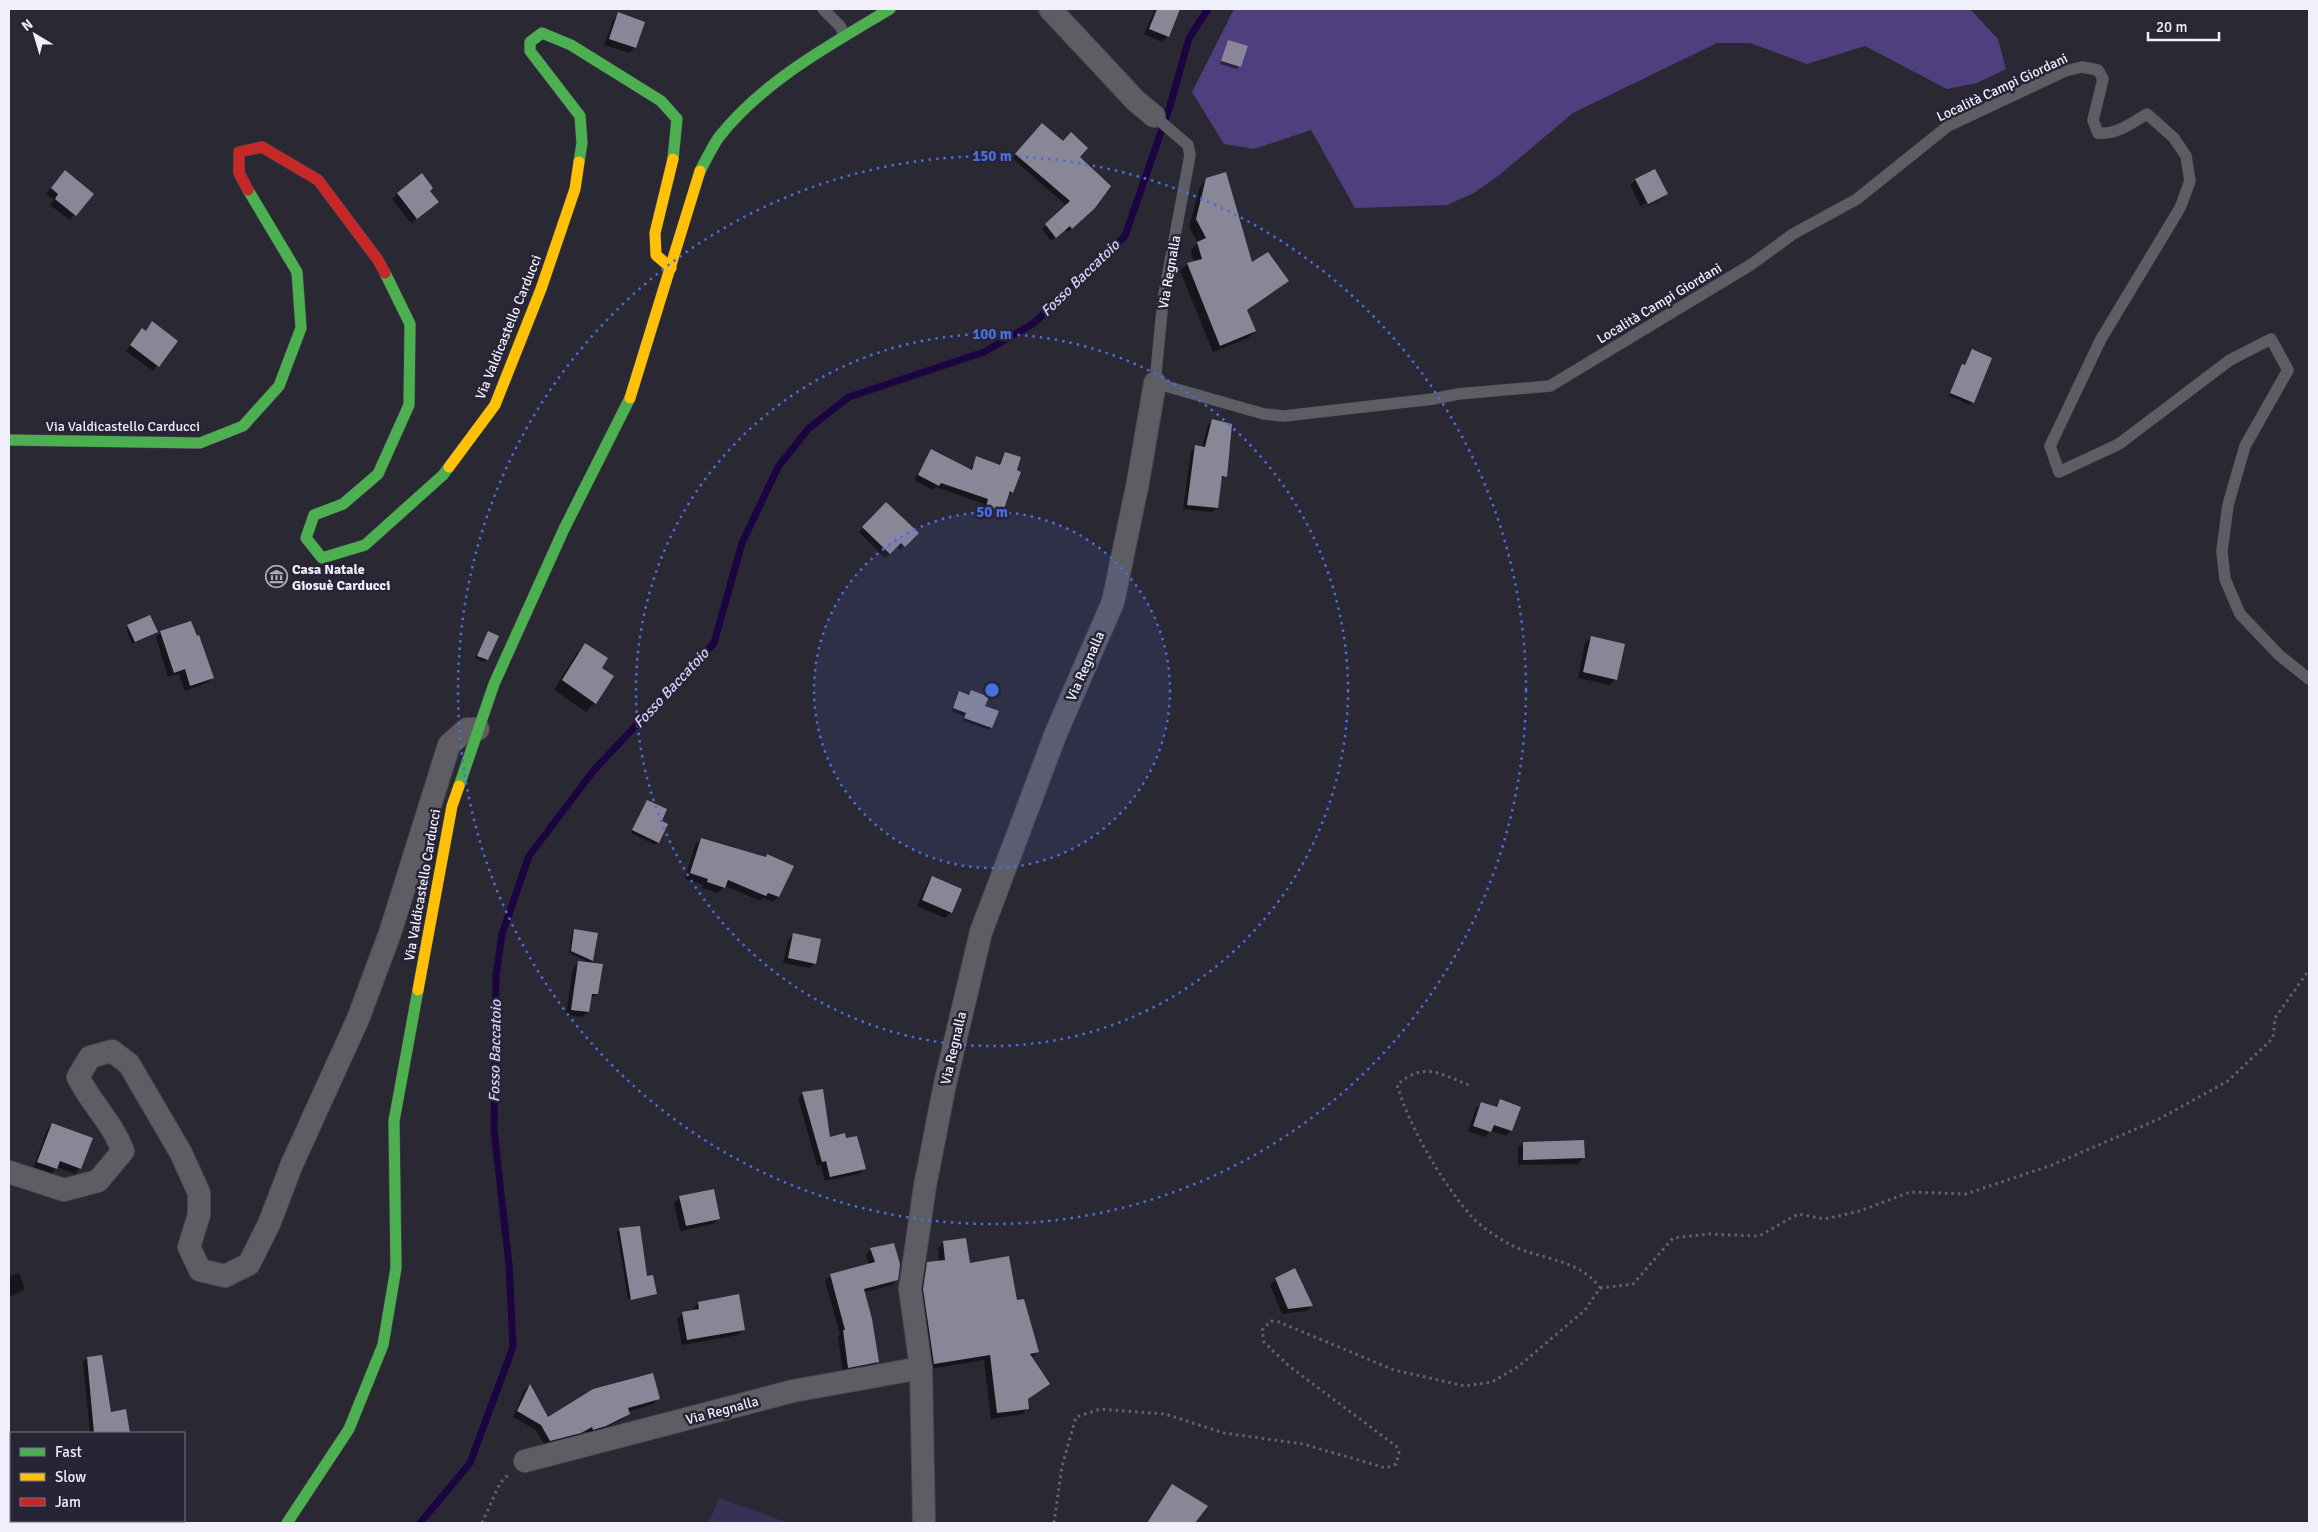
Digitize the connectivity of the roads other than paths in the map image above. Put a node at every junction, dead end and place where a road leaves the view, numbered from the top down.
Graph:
1 (823, 9) edge
2 (890, 9) edge
3 (1050, 9) edge
4 (845, 36) junction
5 (1154, 116) joint
6 (671, 268) junction
7 (1154, 383) junction
8 (9, 440) edge
9 (2309, 679) edge
10 (478, 729) junction
11 (9, 1172) edge
12 (921, 1368) junction
13 (525, 1460) road end
14 (287, 1523) edge
15 (924, 1523) edge

1 - 4 lane
2 - 4 street, Via Valdicastello Carducci
3 - 5 street, Via Regnalla
4 - 6 street, Via Valdicastello Carducci
5 - 7 lane, Via Regnalla
6 - 8 street, Via Valdicastello Carducci
6 - 10 street, Via Valdicastello Carducci
7 - 9 lane, Località Campi Giordani
7 - 12 street, Via Regnalla
10 - 11 street
10 - 14 street, Via Valdicastello Carducci
12 - 13 street, Via Regnalla
12 - 15 street, Via Regnalla

